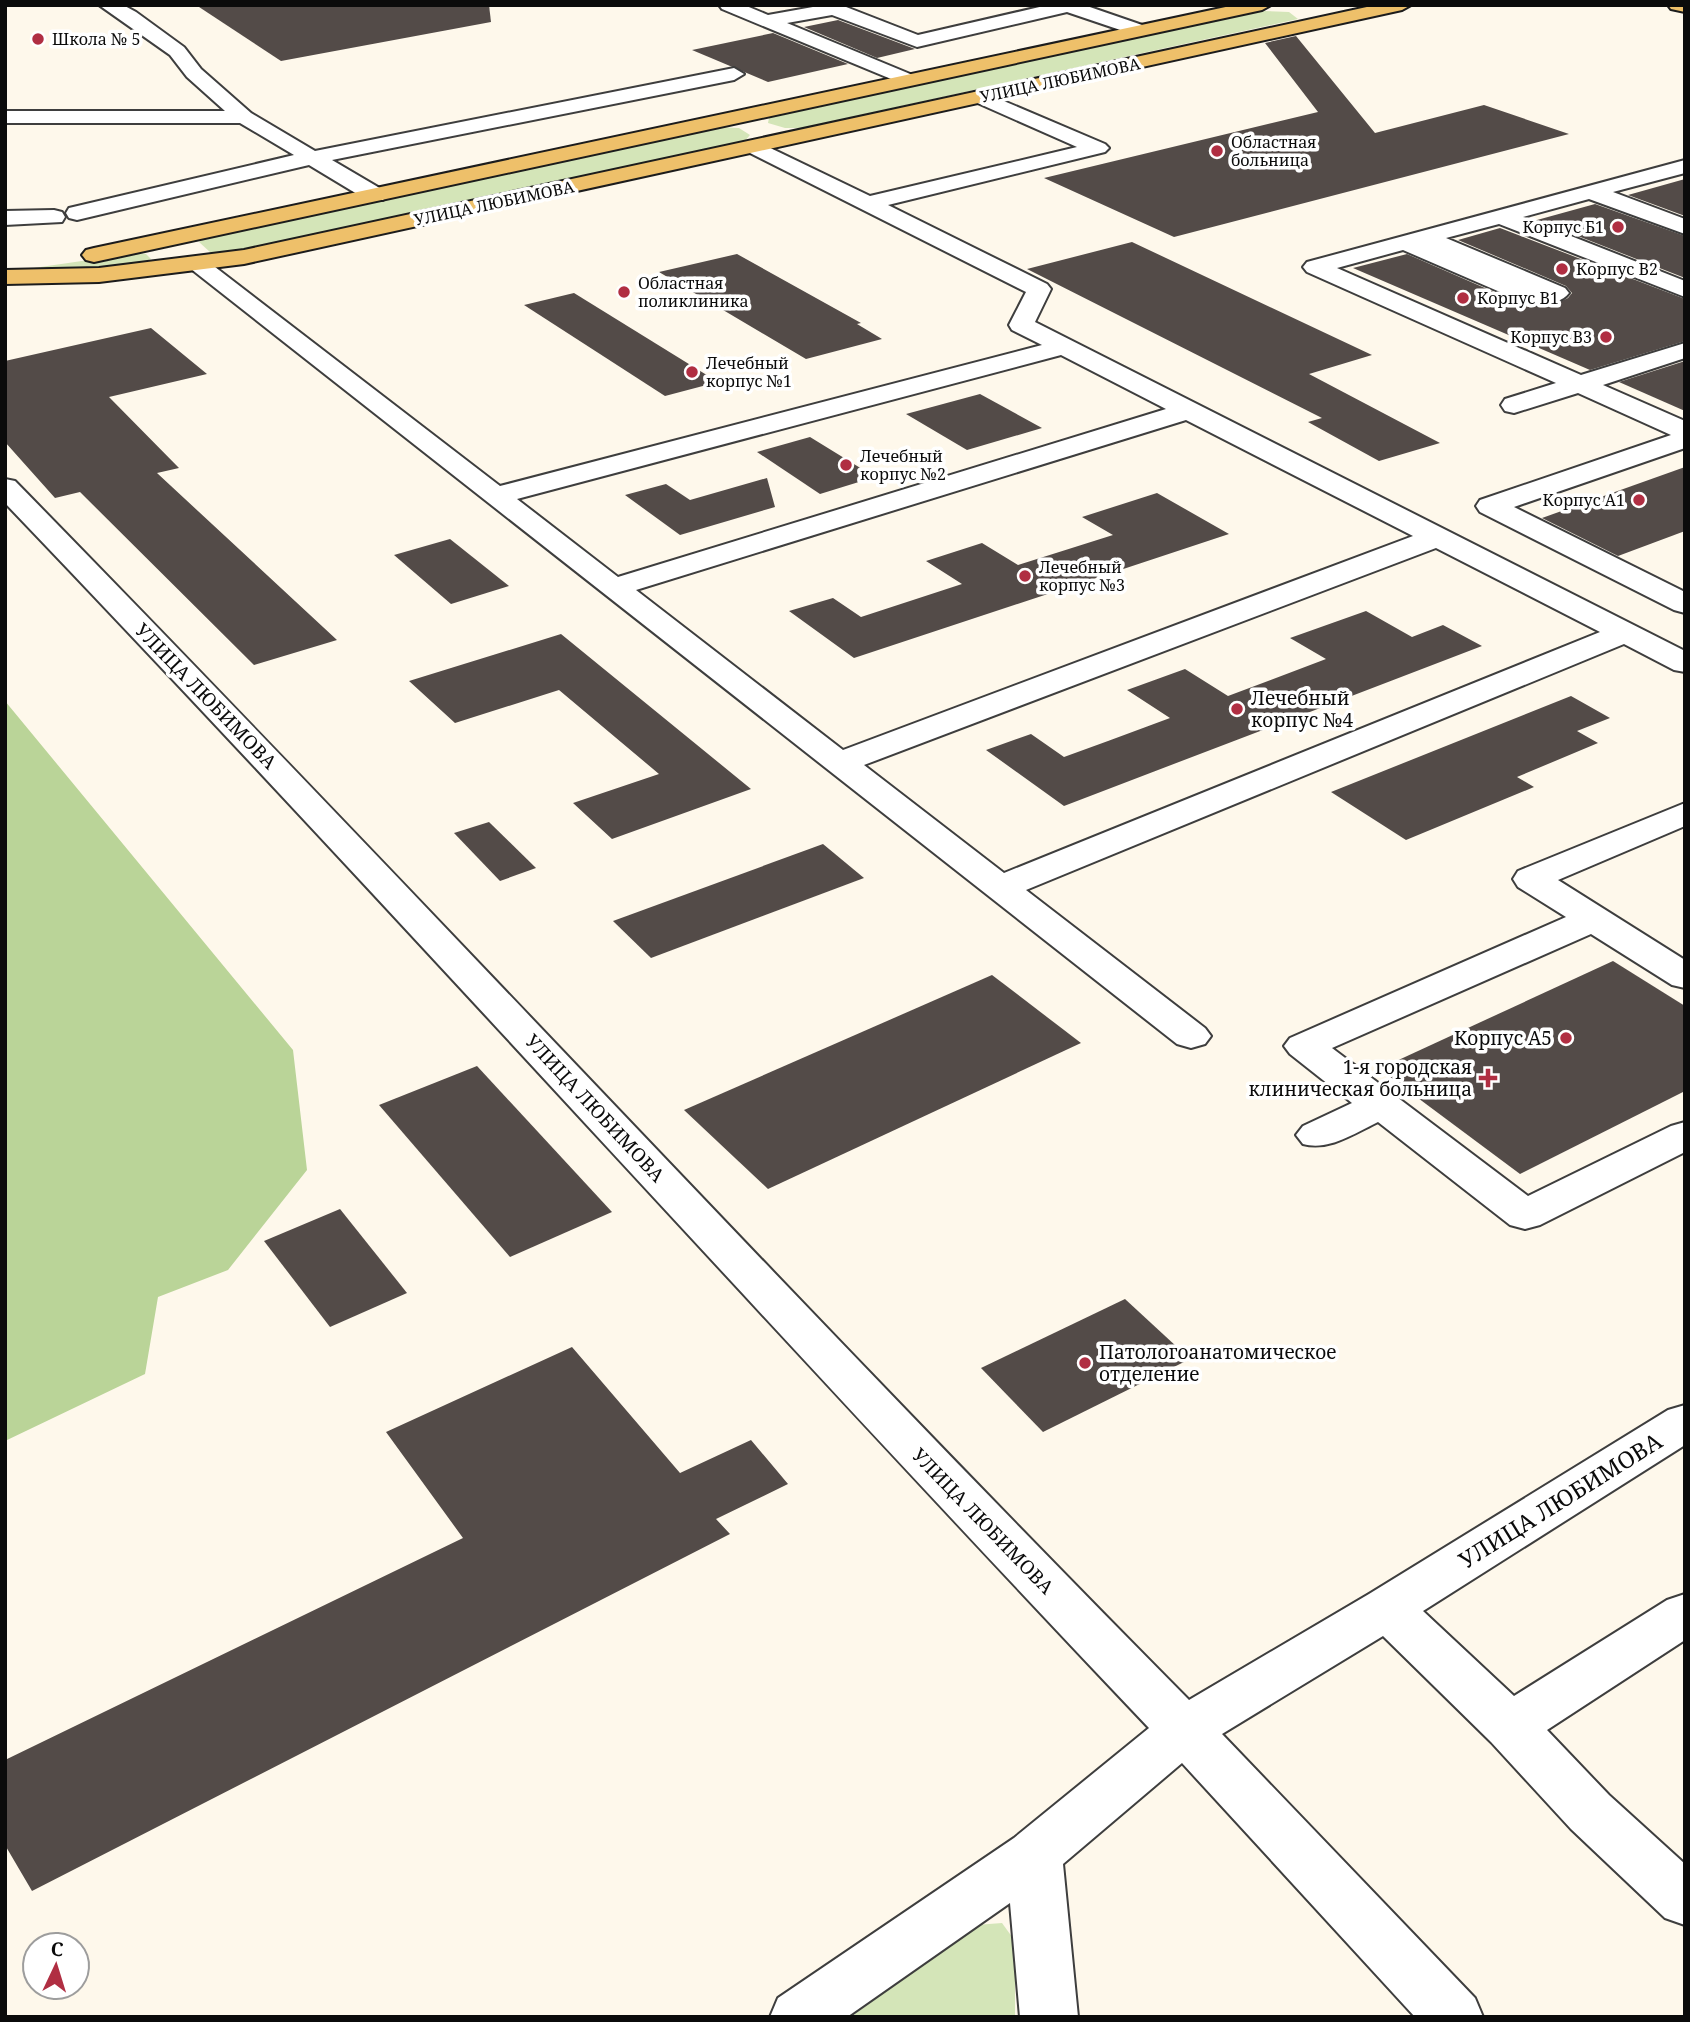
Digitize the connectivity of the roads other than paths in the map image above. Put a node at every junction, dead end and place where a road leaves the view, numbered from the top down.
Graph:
1 (108, 5) edge
2 (728, 5) edge
3 (1262, 5) edge
4 (1402, 5) edge
5 (1677, 5) edge
6 (1071, 6) edge
7 (1685, 7) edge
8 (1300, 10) dead end
9 (766, 21) junction
10 (1330, 21) junction
11 (1138, 30) junction
12 (734, 75) dead end
13 (908, 80) junction
14 (980, 97) junction
15 (741, 116) junction
16 (5, 117) edge
17 (244, 117) junction
18 (790, 139) junction
19 (753, 147) junction
20 (310, 158) junction
21 (1685, 166) edge
22 (1616, 184) junction
23 (1591, 192) junction
24 (375, 195) junction
25 (866, 204) junction
26 (1685, 210) edge
27 (77, 213) dead end
28 (1509, 214) junction
29 (54, 217) dead end
30 (5, 218) edge
31 (1685, 227) edge
32 (1414, 240) junction
33 (159, 241) junction
34 (198, 265) junction
35 (5, 266) edge
36 (5, 277) edge
37 (1685, 278) edge
38 (1685, 290) edge
39 (1064, 347) junction
40 (1685, 350) edge
41 (1579, 384) junction
42 (1514, 405) dead end
43 (1190, 410) junction
44 (1685, 431) edge
45 (1685, 439) edge
46 (5, 488) edge
47 (495, 496) junction
48 (1440, 536) junction
49 (613, 588) junction
50 (1685, 604) edge
51 (1626, 632) junction
52 (1685, 663) edge
53 (839, 763) junction
54 (1685, 814) edge
55 (999, 888) junction
56 (1593, 919) junction
57 (1685, 977) edge
58 (1191, 1036) dead end
59 (1381, 1105) junction
60 (1317, 1135) dead end
61 (1685, 1135) edge
62 (1685, 1422) edge
63 (1387, 1608) junction
64 (1685, 1614) edge
65 (1510, 1726) junction
66 (1184, 1730) junction
67 (1034, 1855) junction
68 (1685, 1900) edge
69 (799, 2017) edge
70 (1049, 2017) edge
71 (1454, 2017) edge

1 - 17 street
2 - 9 street
3 - 11 main road, УЛИЦА ЛЮБИМОВА
4 - 10 main road, УЛИЦА ЛЮБИМОВА
5 - 7 main road
6 - 9 street
6 - 11 street
8 - 10 main road
9 - 13 street
10 - 14 main road, УЛИЦА ЛЮБИМОВА
11 - 13 main road, УЛИЦА ЛЮБИМОВА
12 - 20 street
13 - 15 main road, УЛИЦА ЛЮБИМОВА
14 - 18 main road, УЛИЦА ЛЮБИМОВА
14 - 25 street
15 - 18 main road
15 - 24 main road, УЛИЦА ЛЮБИМОВА
16 - 17 street
17 - 20 street
18 - 19 main road, УЛИЦА ЛЮБИМОВА
19 - 25 street
19 - 34 main road, УЛИЦА ЛЮБИМОВА
20 - 24 street
20 - 27 street
21 - 22 street
22 - 23 street
22 - 26 street
23 - 28 street
23 - 31 street
24 - 33 main road, УЛИЦА ЛЮБИМОВА
25 - 39 street
28 - 32 street
28 - 37 street
28 - 38 street
29 - 30 street
32 - 32 street
32 - 41 street
33 - 34 main road
33 - 35 main road, УЛИЦА ЛЮБИМОВА
34 - 36 main road, УЛИЦА ЛЮБИМОВА
34 - 47 street
39 - 43 street
39 - 47 street
40 - 41 street
41 - 42 street
41 - 44 street
43 - 48 street
43 - 49 street
45 - 50 street
46 - 66 street, УЛИЦА ЛЮБИМОВА
47 - 49 street
48 - 51 street
48 - 53 street
49 - 53 street
51 - 52 street
51 - 55 street
53 - 55 street
54 - 56 street
55 - 58 street
56 - 57 street
56 - 59 street
59 - 60 street
59 - 61 street
62 - 63 street, УЛИЦА ЛЮБИМОВА
63 - 65 street
63 - 66 street, УЛИЦА ЛЮБИМОВА
64 - 65 street
65 - 68 street
66 - 67 street
66 - 71 street, УЛИЦА ЛЮБИМОВА
67 - 69 street
67 - 70 street

